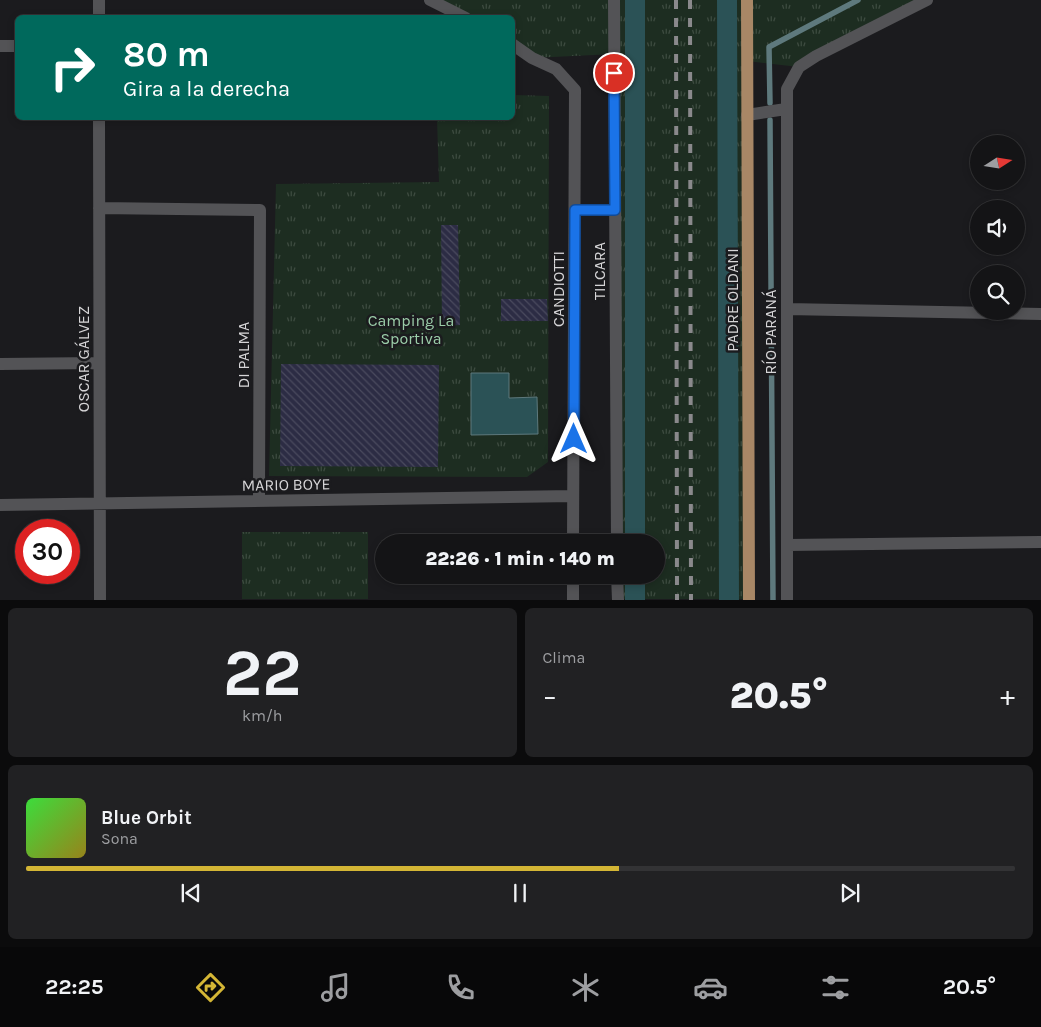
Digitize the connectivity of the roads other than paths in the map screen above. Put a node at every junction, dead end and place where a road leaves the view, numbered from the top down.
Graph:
1 (99, 0) edge
2 (430, 0) edge
3 (614, 0) edge
4 (747, 0) edge
5 (927, 0) edge
6 (99, 15) edge
7 (460, 15) edge
8 (0, 46) edge
9 (15, 46) edge
10 (515, 46) edge
11 (515, 57) edge
12 (532, 58) junction
13 (786, 109) junction
14 (747, 115) junction
15 (99, 120) edge
16 (100, 208) junction
17 (575, 210) junction
18 (615, 210) junction
19 (786, 309) junction
20 (1041, 314) edge
21 (99, 363) junction
22 (0, 364) edge
23 (573, 496) junction
24 (259, 501) junction
25 (100, 503) junction
26 (0, 505) edge
27 (573, 534) edge
28 (617, 534) edge
29 (1041, 542) edge
30 (787, 545) junction
31 (573, 584) edge
32 (618, 584) edge
33 (100, 600) edge
34 (573, 600) edge
35 (618, 600) edge
36 (749, 600) edge
37 (787, 600) edge

1 - 6 street
2 - 7 street
3 - 18 street, TILCARA
4 - 14 main road, PADRE OLDANI
5 - 13 street, RÍO PARANÁ
8 - 9 street
10 - 12 street
11 - 12 street
12 - 17 street, CANDIOTTI
13 - 14 street
13 - 19 street, RÍO PARANÁ
14 - 36 main road, PADRE OLDANI
15 - 16 street, OSCAR GÁLVEZ
16 - 21 street, OSCAR GÁLVEZ
16 - 24 street, DI PALMA
17 - 18 street
17 - 23 street, CANDIOTTI
18 - 28 street, TILCARA
19 - 20 street
19 - 30 street, RÍO PARANÁ
21 - 22 street
21 - 25 street, OSCAR GÁLVEZ
23 - 24 street, MARIO BOYE
23 - 27 street, CANDIOTTI
24 - 25 street, MARIO BOYE
25 - 26 street, MARIO BOYE
25 - 33 street, OSCAR GÁLVEZ
29 - 30 street
30 - 37 street, RÍO PARANÁ
31 - 34 street
32 - 35 street

